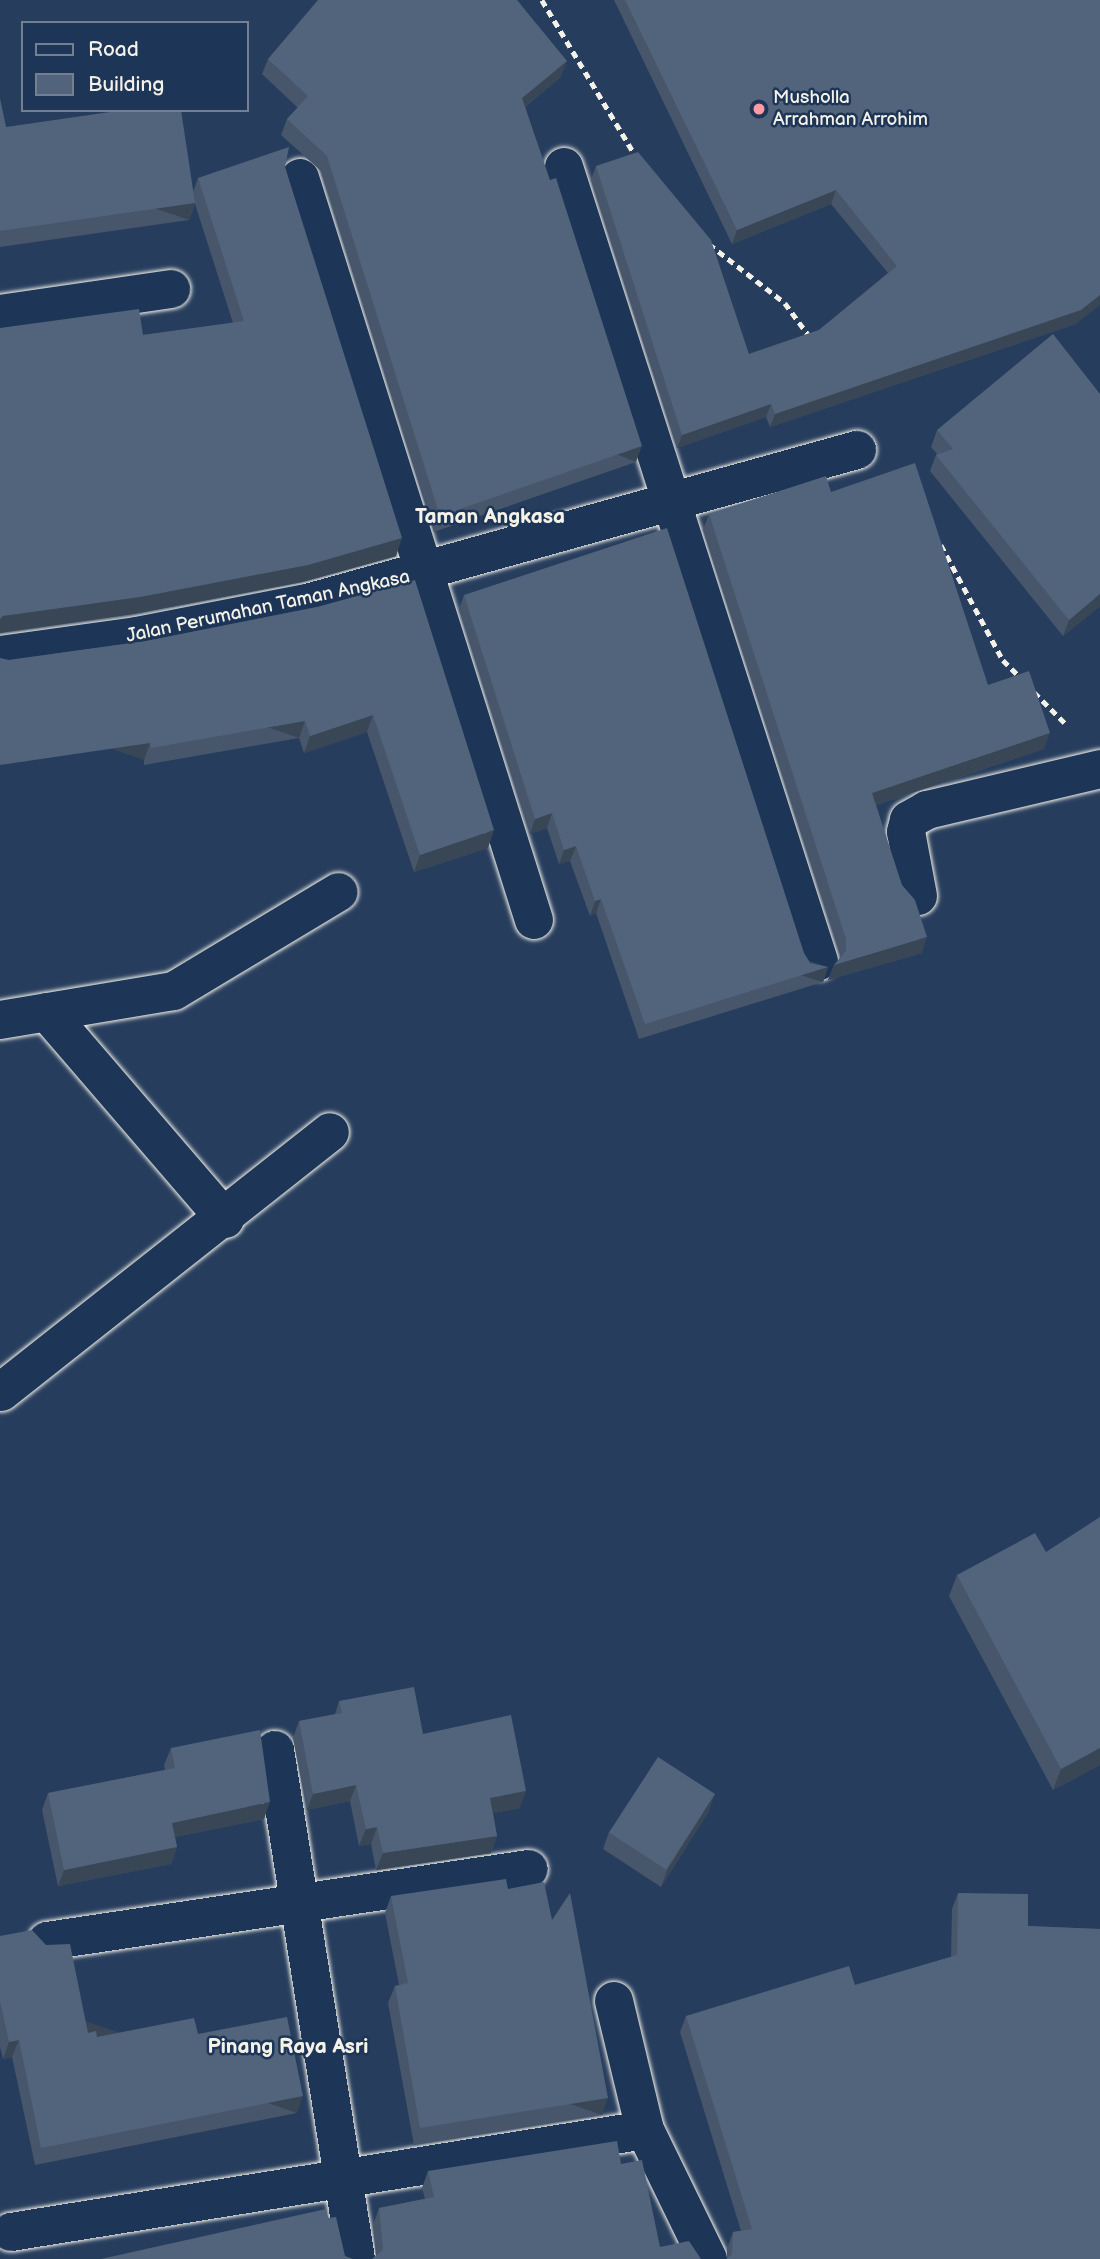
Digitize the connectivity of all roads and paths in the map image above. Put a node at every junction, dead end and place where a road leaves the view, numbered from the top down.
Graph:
1 (542, 0) edge
2 (639, 161) edge
3 (564, 167) dead end
4 (300, 178) dead end
5 (704, 240) edge
6 (171, 289) dead end
7 (0, 314) edge
8 (816, 346) edge
9 (857, 450) dead end
10 (668, 500) junction
11 (940, 542) edge
12 (423, 574) junction
13 (0, 655) edge
14 (1023, 680) edge
15 (1032, 690) edge
16 (1071, 729) dead end
17 (1100, 769) edge
18 (339, 892) dead end
19 (918, 896) dead end
20 (534, 920) dead end
21 (819, 961) dead end
22 (47, 1012) junction
23 (0, 1020) edge
24 (330, 1132) dead end
25 (225, 1219) junction
26 (1, 1392) edge
27 (275, 1750) dead end
28 (528, 1868) dead end
29 (302, 1902) junction
30 (47, 1941) edge
31 (614, 2001) dead end
32 (645, 2130) junction
33 (345, 2181) junction
34 (10, 2232) dead end
35 (356, 2259) edge
36 (708, 2259) edge

1 - 2 path
3 - 10 street
4 - 12 street
5 - 8 path
6 - 7 street
9 - 10 street, Jalan Perumahan Taman Angkasa
10 - 12 street, Jalan Perumahan Taman Angkasa
10 - 21 street
11 - 14 path
12 - 13 street, Jalan Perumahan Taman Angkasa
12 - 20 street
15 - 16 path
17 - 19 street
18 - 22 street
22 - 23 street
22 - 25 street
24 - 25 street
25 - 26 street
27 - 29 street
28 - 29 street
29 - 30 street
29 - 33 street
31 - 32 street
32 - 33 street
32 - 36 street
33 - 34 street
33 - 35 street

